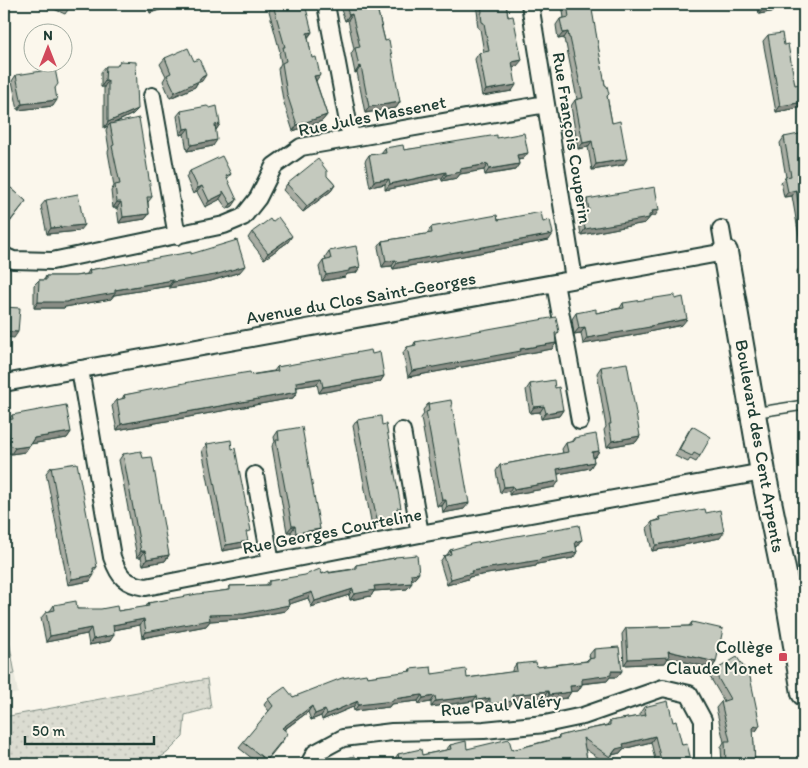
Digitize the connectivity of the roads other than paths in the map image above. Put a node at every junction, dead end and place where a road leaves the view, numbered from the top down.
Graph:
1 (530, 4) edge
2 (327, 10) dead end
3 (152, 96) dead end
4 (546, 104) junction
5 (351, 138) junction
6 (721, 229) dead end
7 (177, 236) junction
8 (725, 252) junction
9 (4, 256) edge
10 (574, 280) junction
11 (555, 283) junction
12 (80, 369) junction
13 (4, 382) edge
14 (804, 405) edge
15 (753, 413) junction
16 (580, 421) dead end
17 (402, 431) dead end
18 (763, 472) junction
19 (255, 475) dead end
20 (420, 534) junction
21 (272, 563) junction
22 (804, 693) edge
23 (308, 764) edge
24 (703, 764) edge

1 - 4 street, Rue François Couperin
2 - 5 street
3 - 7 street
4 - 5 street, Rue Jules Massenet
4 - 10 street, Rue François Couperin
5 - 7 street, Rue Jules Massenet
6 - 8 street, Boulevard des Cent Arpents
7 - 9 street, Rue Jules Massenet
8 - 10 street, Avenue du Clos Saint-Georges
8 - 15 street, Boulevard des Cent Arpents
10 - 11 street, Avenue du Clos Saint-Georges
11 - 12 street, Avenue du Clos Saint-Georges
11 - 16 street
12 - 13 street, Avenue du Clos Saint-Georges
12 - 21 street, Rue Georges Courteline
14 - 15 lane
15 - 18 street, Boulevard des Cent Arpents
17 - 20 street
18 - 20 street, Rue Georges Courteline
18 - 22 street, Boulevard des Cent Arpents
19 - 21 street
20 - 21 street, Rue Georges Courteline
23 - 24 street, Rue Paul Valéry

